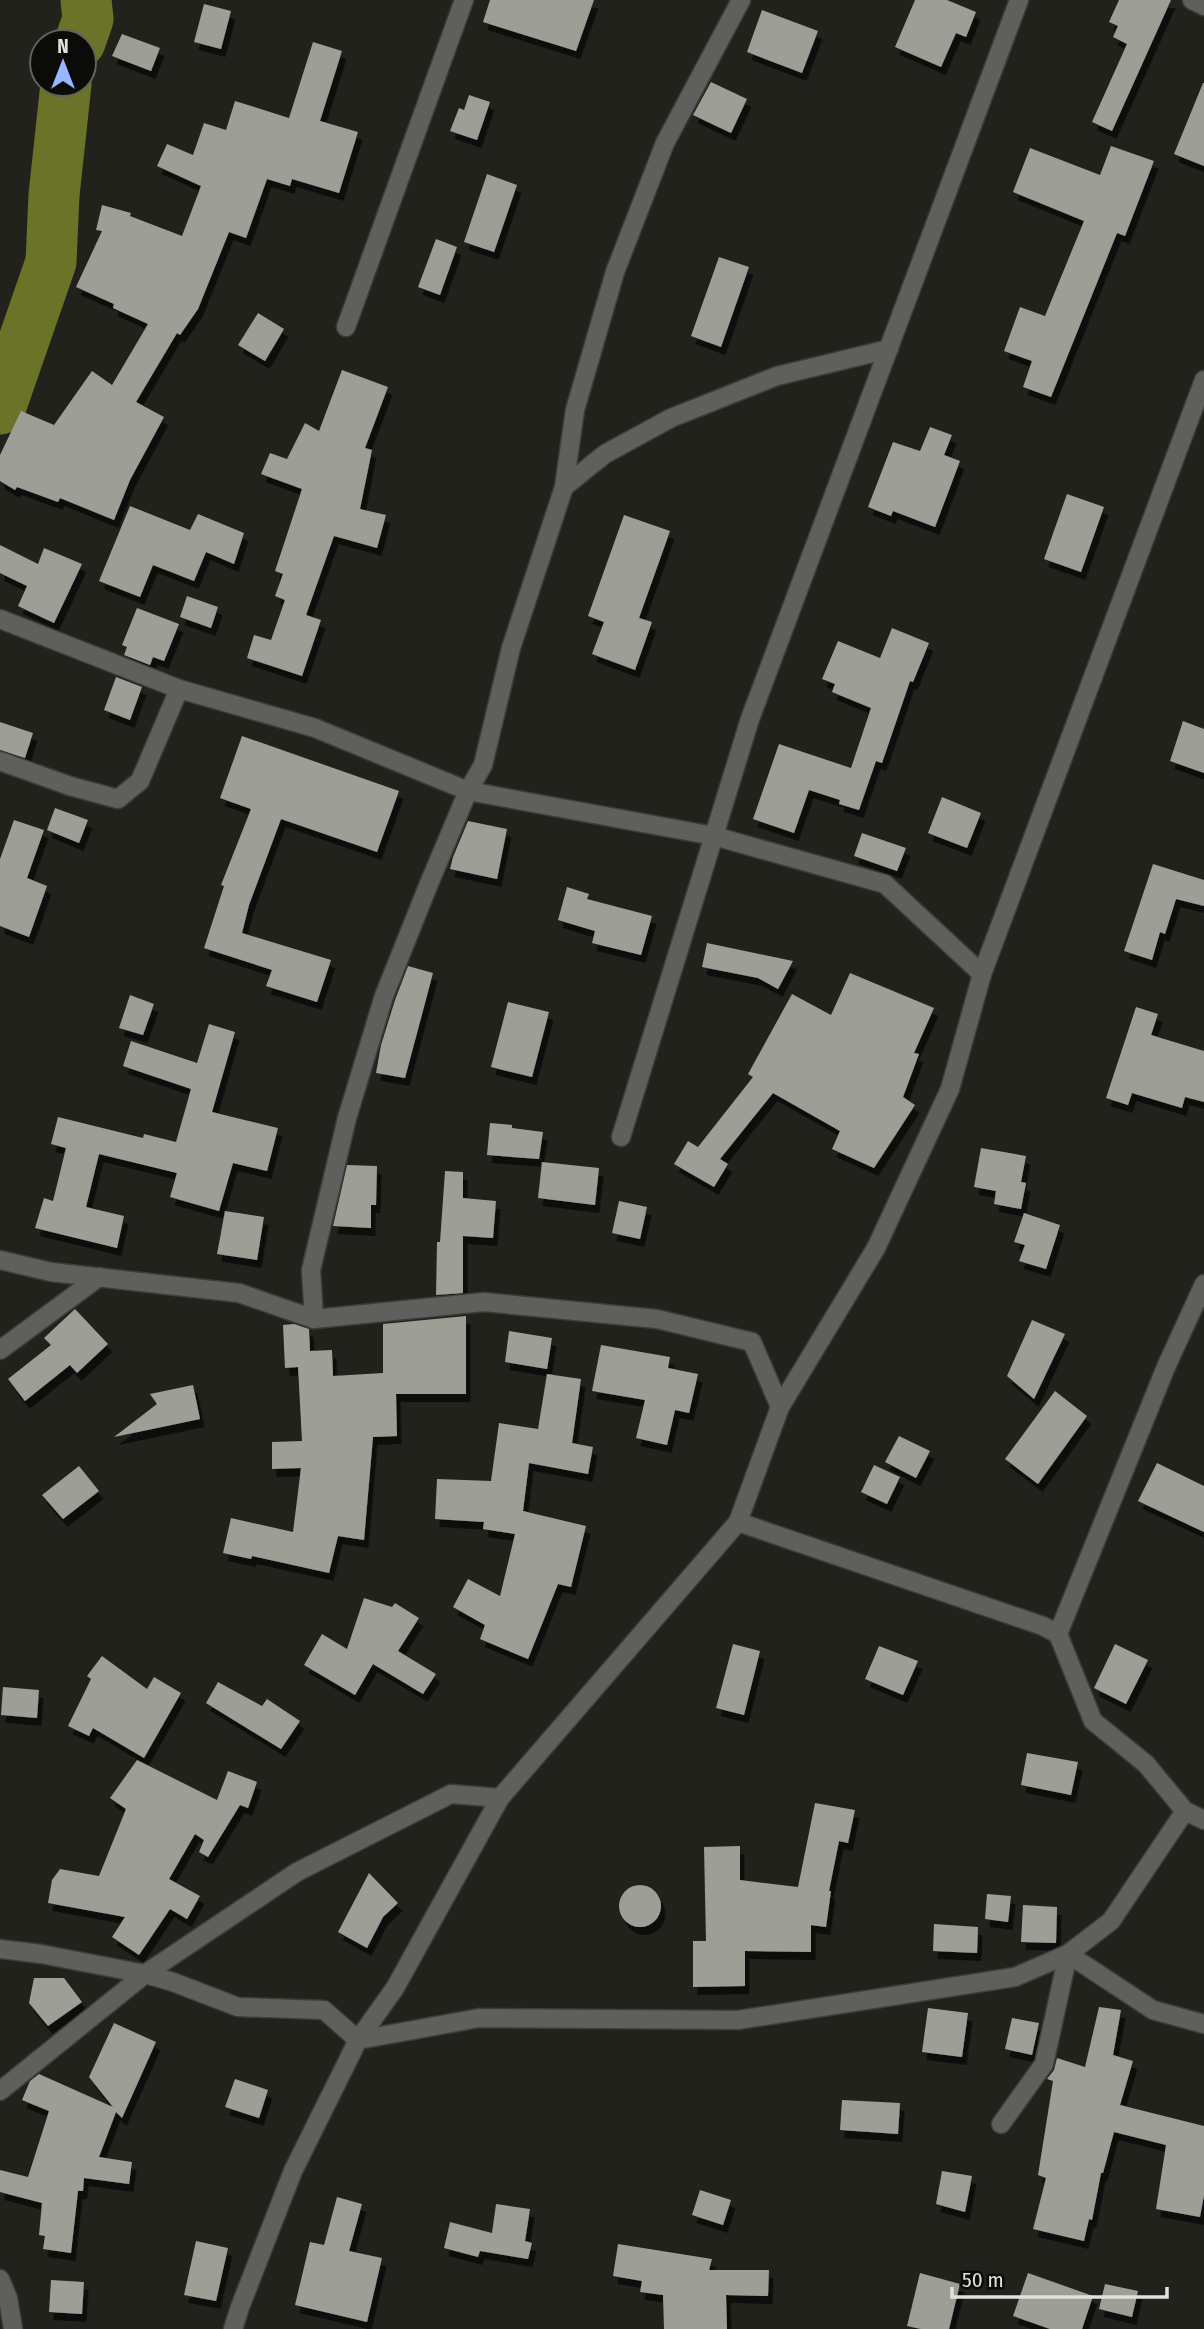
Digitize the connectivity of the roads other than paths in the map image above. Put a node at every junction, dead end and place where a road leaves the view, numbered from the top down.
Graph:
1 (464, 0) edge
2 (741, 0) edge
3 (1019, 0) edge
4 (1192, 0) edge
5 (1204, 6) edge
6 (345, 327) dead end
7 (889, 349) junction
8 (1204, 380) edge
9 (564, 487) junction
10 (0, 619) edge
11 (179, 690) junction
12 (0, 761) edge
13 (468, 791) junction
14 (714, 836) junction
15 (982, 974) junction
16 (621, 1137) dead end
17 (0, 1260) edge
18 (99, 1277) junction
19 (1204, 1284) edge
20 (314, 1319) junction
21 (0, 1350) edge
22 (780, 1407) junction
23 (738, 1522) junction
24 (1058, 1634) junction
25 (500, 1798) junction
26 (1185, 1811) junction
27 (1204, 1820) edge
28 (0, 1949) edge
29 (1068, 1954) junction
30 (145, 1974) junction
31 (1204, 2024) edge
32 (358, 2040) junction
33 (0, 2091) edge
34 (1002, 2124) dead end
35 (0, 2279) edge
36 (13, 2329) edge
37 (233, 2329) edge

1 - 6 street
2 - 9 street
3 - 7 street
4 - 5 street
7 - 9 street
7 - 14 street
8 - 15 street
9 - 13 street
10 - 11 street
11 - 12 street
11 - 13 street
13 - 14 street
13 - 20 street
14 - 15 street
14 - 16 street
15 - 22 street
17 - 18 street
18 - 20 street
18 - 21 street
19 - 24 street
20 - 22 street
22 - 23 street
23 - 24 street
23 - 25 street
24 - 26 street
25 - 30 street
25 - 32 street
26 - 27 street
26 - 29 street
28 - 30 street
29 - 31 street
29 - 32 street
29 - 34 street
30 - 32 street
30 - 33 street
32 - 37 street
35 - 36 street

